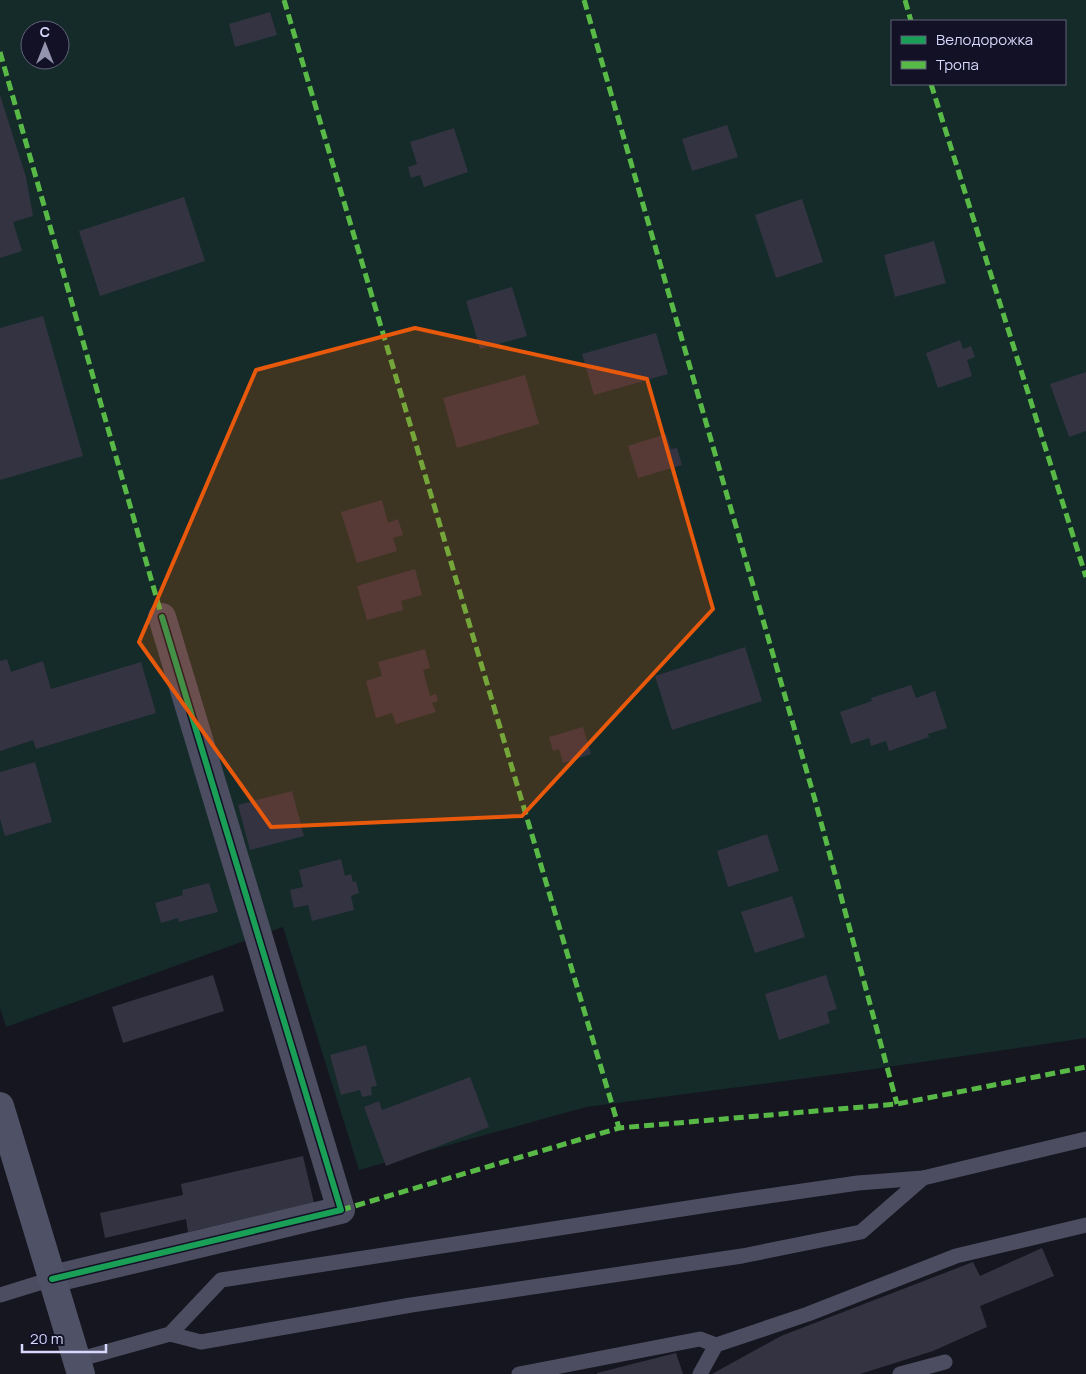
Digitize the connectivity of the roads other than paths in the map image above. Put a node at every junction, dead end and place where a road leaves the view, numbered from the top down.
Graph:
1 (162, 617) dead end
2 (0, 1106) edge
3 (1086, 1140) edge
4 (924, 1178) junction
5 (1086, 1225) edge
6 (52, 1279) junction
7 (0, 1295) edge
8 (170, 1334) junction
9 (716, 1345) junction
10 (945, 1362) dead end
11 (79, 1367) edge
12 (519, 1374) edge
13 (700, 1374) edge
14 (900, 1374) edge

1 - 6 street
2 - 6 main road
3 - 4 lane
4 - 8 lane
4 - 8 lane
5 - 9 lane
6 - 7 lane
6 - 11 main road
8 - 11 lane
9 - 12 lane
9 - 13 lane
10 - 14 lane

